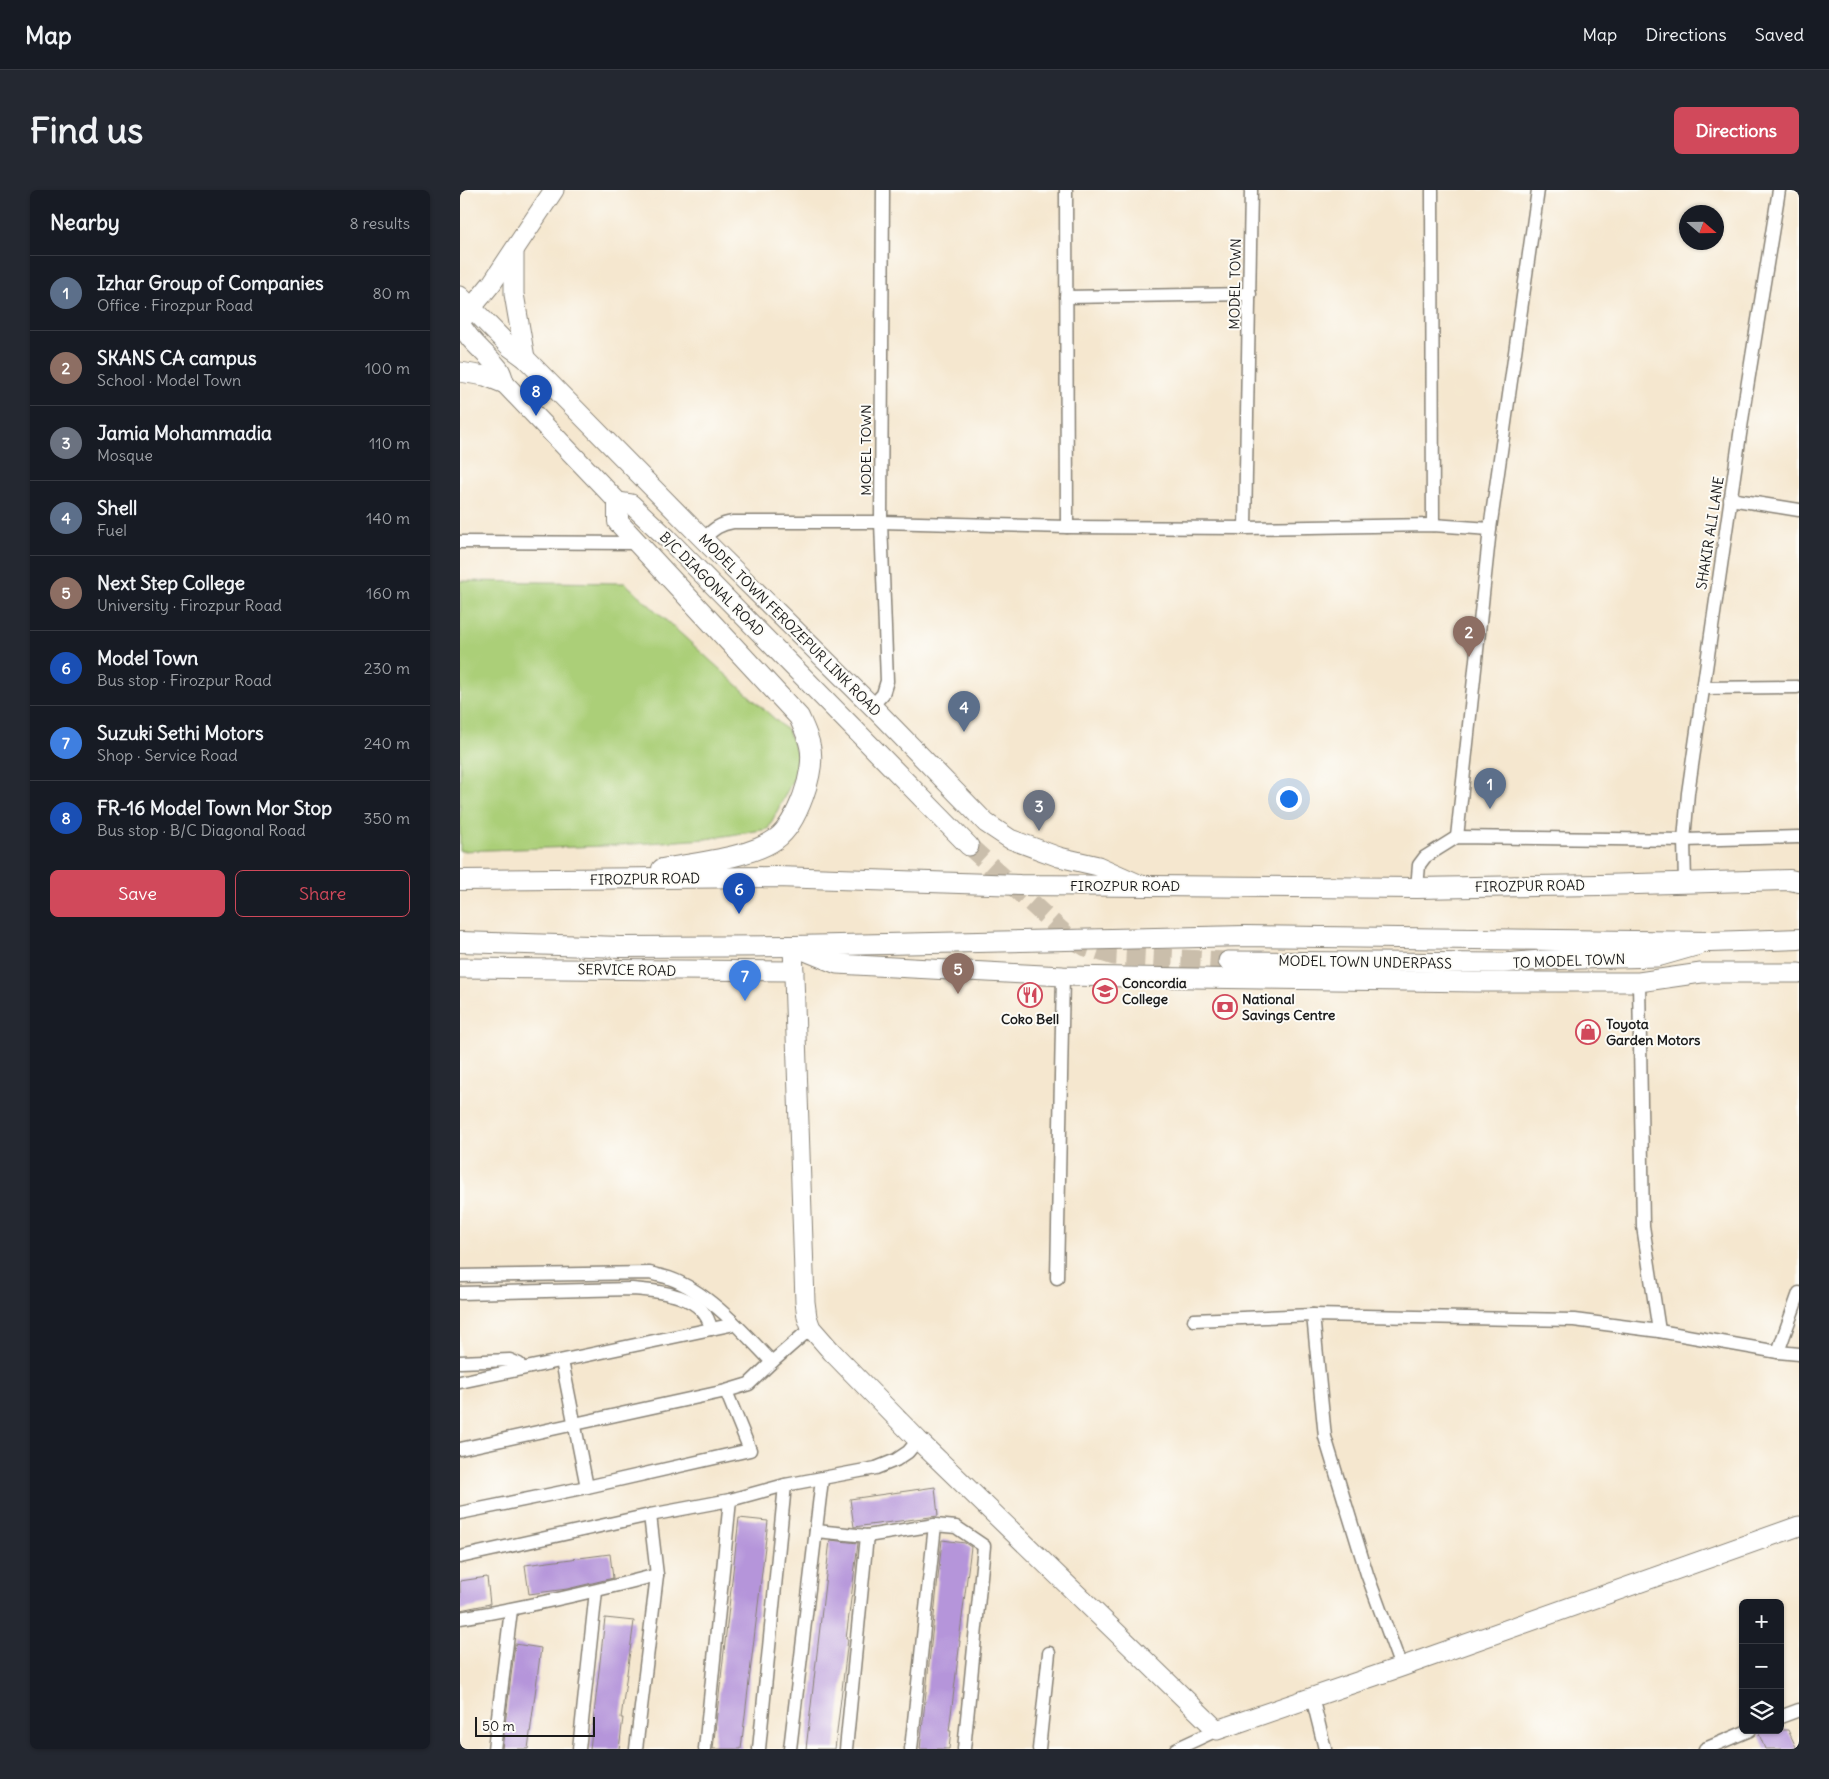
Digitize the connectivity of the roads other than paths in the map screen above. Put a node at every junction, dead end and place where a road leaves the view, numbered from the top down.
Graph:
1 (554, 190) edge
2 (883, 190) edge
3 (1066, 190) edge
4 (1251, 190) edge
5 (1432, 190) edge
6 (1538, 190) edge
7 (1779, 190) edge
8 (514, 252) junction
9 (1250, 294) junction
10 (1066, 297) junction
11 (463, 312) edge
12 (525, 358) junction
13 (460, 372) edge
14 (505, 384) junction
15 (1730, 498) junction
16 (618, 502) junction
17 (1799, 510) edge
18 (881, 522) junction
19 (1433, 525) junction
20 (1067, 527) junction
21 (1245, 528) junction
22 (1490, 529) junction
23 (703, 539) junction
24 (460, 542) edge
25 (638, 544) junction
26 (1797, 687) dead end
27 (1703, 688) junction
28 (872, 706) junction
29 (1458, 837) junction
30 (1799, 837) edge
31 (1684, 840) junction
32 (970, 846) tunnel mouth
33 (608, 879) junction
34 (1796, 879) edge
35 (460, 880) edge
36 (1685, 883) junction
37 (1143, 886) junction
38 (1417, 888) junction
39 (1799, 939) edge
40 (460, 942) edge
41 (1710, 942) junction
42 (793, 946) junction
43 (1228, 960) tunnel mouth
44 (1503, 963) junction
45 (460, 968) edge
46 (794, 971) junction
47 (1701, 973) junction
48 (1799, 973) edge
49 (1063, 976) junction
50 (1639, 982) junction
51 (460, 1276) edge
52 (1057, 1278) dead end
53 (1799, 1293) edge
54 (460, 1294) edge
55 (1313, 1315) junction
56 (1194, 1320) dead end
57 (732, 1321) junction
58 (811, 1328) junction
59 (711, 1329) junction
60 (1659, 1330) junction
61 (1778, 1352) junction
62 (1799, 1354) edge
63 (562, 1361) junction
64 (460, 1362) edge
65 (772, 1362) junction
66 (520, 1370) junction
67 (460, 1382) edge
68 (726, 1392) junction
69 (576, 1424) junction
70 (918, 1440) junction
71 (460, 1449) edge
72 (822, 1478) junction
73 (785, 1485) junction
74 (587, 1487) junction
75 (730, 1500) junction
76 (460, 1514) edge
77 (650, 1515) junction
78 (935, 1525) junction
79 (1799, 1526) edge
80 (816, 1531) junction
81 (867, 1536) junction
82 (460, 1557) edge
83 (657, 1575) junction
84 (596, 1591) junction
85 (511, 1610) junction
86 (460, 1618) edge
87 (1049, 1653) dead end
88 (1401, 1667) junction
89 (1312, 1698) junction
90 (1799, 1710) edge
91 (1784, 1716) edge
92 (1216, 1730) junction
93 (1741, 1734) edge
94 (494, 1749) edge
95 (579, 1749) edge
96 (636, 1749) edge
97 (705, 1749) edge
98 (759, 1749) edge
99 (790, 1749) edge
100 (846, 1749) edge
101 (911, 1749) edge
102 (964, 1749) edge
103 (1039, 1749) edge
104 (1176, 1749) edge
105 (1325, 1749) edge
106 (1705, 1749) edge

1 - 8 street
2 - 18 street, MODEL TOWN
3 - 10 street
4 - 9 street, MODEL TOWN
5 - 19 street
6 - 22 street
7 - 15 street, SHAKIR ALI LANE
8 - 11 street
8 - 12 street
9 - 10 street
9 - 21 street, MODEL TOWN
10 - 20 street
11 - 12 street, MODEL TOWN FEROZEPUR LINK ROAD
11 - 14 street, B/C DIAGONAL ROAD
12 - 23 street, MODEL TOWN FEROZEPUR LINK ROAD
13 - 14 street
14 - 16 street, B/C DIAGONAL ROAD
15 - 17 street
15 - 27 street, SHAKIR ALI LANE
16 - 25 main road
16 - 32 street, B/C DIAGONAL ROAD
18 - 20 street
18 - 23 street
18 - 28 street, MODEL TOWN
19 - 21 street
19 - 22 street
20 - 21 street
22 - 29 street
23 - 28 street, MODEL TOWN FEROZEPUR LINK ROAD
24 - 25 street
25 - 33 main road
26 - 27 street
27 - 31 street, SHAKIR ALI LANE
28 - 37 street, MODEL TOWN FEROZEPUR LINK ROAD
29 - 31 street
29 - 38 street
30 - 31 street
31 - 36 street, SHAKIR ALI LANE
33 - 35 main road, FIROZPUR ROAD
33 - 37 main road, FIROZPUR ROAD
34 - 36 main road, FIROZPUR ROAD
36 - 38 main road, FIROZPUR ROAD
37 - 38 main road, FIROZPUR ROAD
39 - 41 main road
40 - 42 main road
41 - 42 main road
41 - 44 street, TO MODEL TOWN
42 - 46 street
42 - 49 street
43 - 44 street, MODEL TOWN UNDERPASS
44 - 47 street, TO MODEL TOWN
45 - 46 street, SERVICE ROAD
46 - 58 street
47 - 48 street
47 - 50 street
49 - 50 street
49 - 52 street
50 - 60 street
51 - 57 street
53 - 61 street
54 - 59 street
55 - 56 street
55 - 60 street
55 - 88 street
57 - 59 street
57 - 65 street
58 - 65 street
58 - 70 street
59 - 63 street
60 - 61 street
61 - 62 street
63 - 66 street
63 - 69 street
64 - 66 street
65 - 68 street
66 - 67 street
68 - 69 street
68 - 74 street
69 - 71 street
69 - 74 street
70 - 72 street
70 - 92 street
72 - 73 street
72 - 80 street
73 - 75 street
73 - 98 street
74 - 76 street
75 - 77 street
75 - 97 street
77 - 82 street
77 - 83 street
78 - 81 street
78 - 101 street
78 - 102 street
79 - 88 street
80 - 81 street
80 - 99 street
81 - 100 street
83 - 84 street
83 - 96 street
84 - 85 street
84 - 95 street
85 - 86 street
85 - 94 street
87 - 103 street
88 - 89 street
89 - 92 street
89 - 105 street
90 - 91 street
92 - 104 street
93 - 106 street

